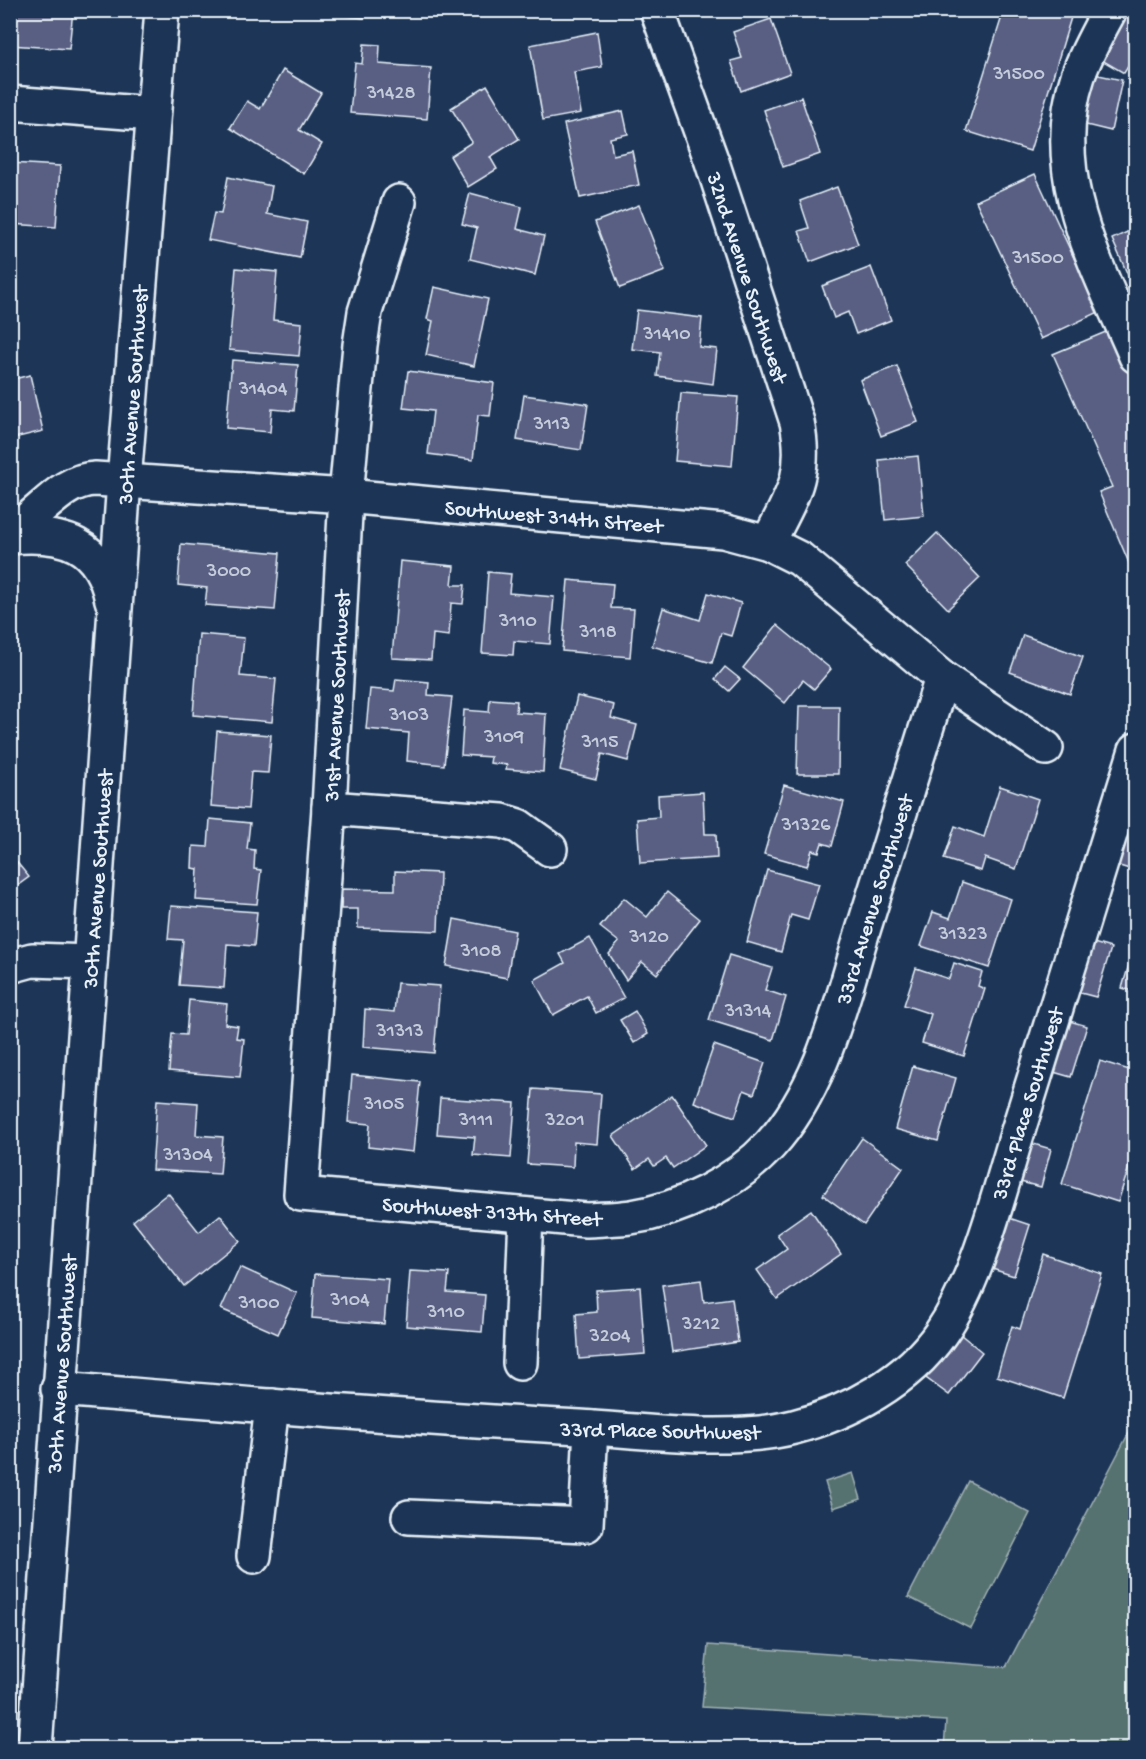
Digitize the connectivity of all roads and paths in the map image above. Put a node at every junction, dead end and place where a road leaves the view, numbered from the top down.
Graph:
1 (162, 10) edge
2 (657, 10) edge
3 (1110, 10) edge
4 (10, 103) edge
5 (153, 114) junction
6 (399, 202) dead end
7 (1136, 356) edge
8 (124, 481) junction
9 (346, 496) junction
10 (10, 532) edge
11 (10, 537) edge
12 (768, 543) junction
13 (115, 615) junction
14 (942, 678) junction
15 (1046, 748) dead end
16 (1136, 750) edge
17 (329, 808) junction
18 (550, 849) dead end
19 (90, 962) junction
20 (10, 966) edge
21 (792, 1116) joint
22 (301, 1194) joint
23 (526, 1215) junction
24 (520, 1363) dead end
25 (58, 1389) junction
26 (272, 1406) junction
27 (591, 1428) junction
28 (409, 1517) dead end
29 (254, 1556) dead end
30 (34, 1749) edge

1 - 5 street, 30th Avenue Southwest
2 - 12 street, 32nd Avenue Southwest
3 - 7 street
4 - 5 street
5 - 8 street, 30th Avenue Southwest
6 - 9 street, 31st Avenue Southwest
8 - 9 street, Southwest 314th Street
8 - 10 street, Southwest 314th Street
8 - 13 street, 30th Avenue Southwest
9 - 12 street, Southwest 314th Street
9 - 17 street, 31st Avenue Southwest
11 - 13 street
12 - 14 street, Southwest 314th Street
13 - 19 street, 30th Avenue Southwest
14 - 15 street, Southwest 314th Street
14 - 21 street, 33rd Avenue Southwest
16 - 27 street, 33rd Place Southwest
17 - 18 street
17 - 22 street, 31st Avenue Southwest
19 - 20 street
19 - 25 street, 30th Avenue Southwest
21 - 23 street, Southwest 313th Street
22 - 23 street, Southwest 313th Street
23 - 24 street
25 - 26 street, 33rd Place Southwest
25 - 30 street, 30th Avenue Southwest
26 - 27 street, 33rd Place Southwest
26 - 29 street
27 - 28 street

